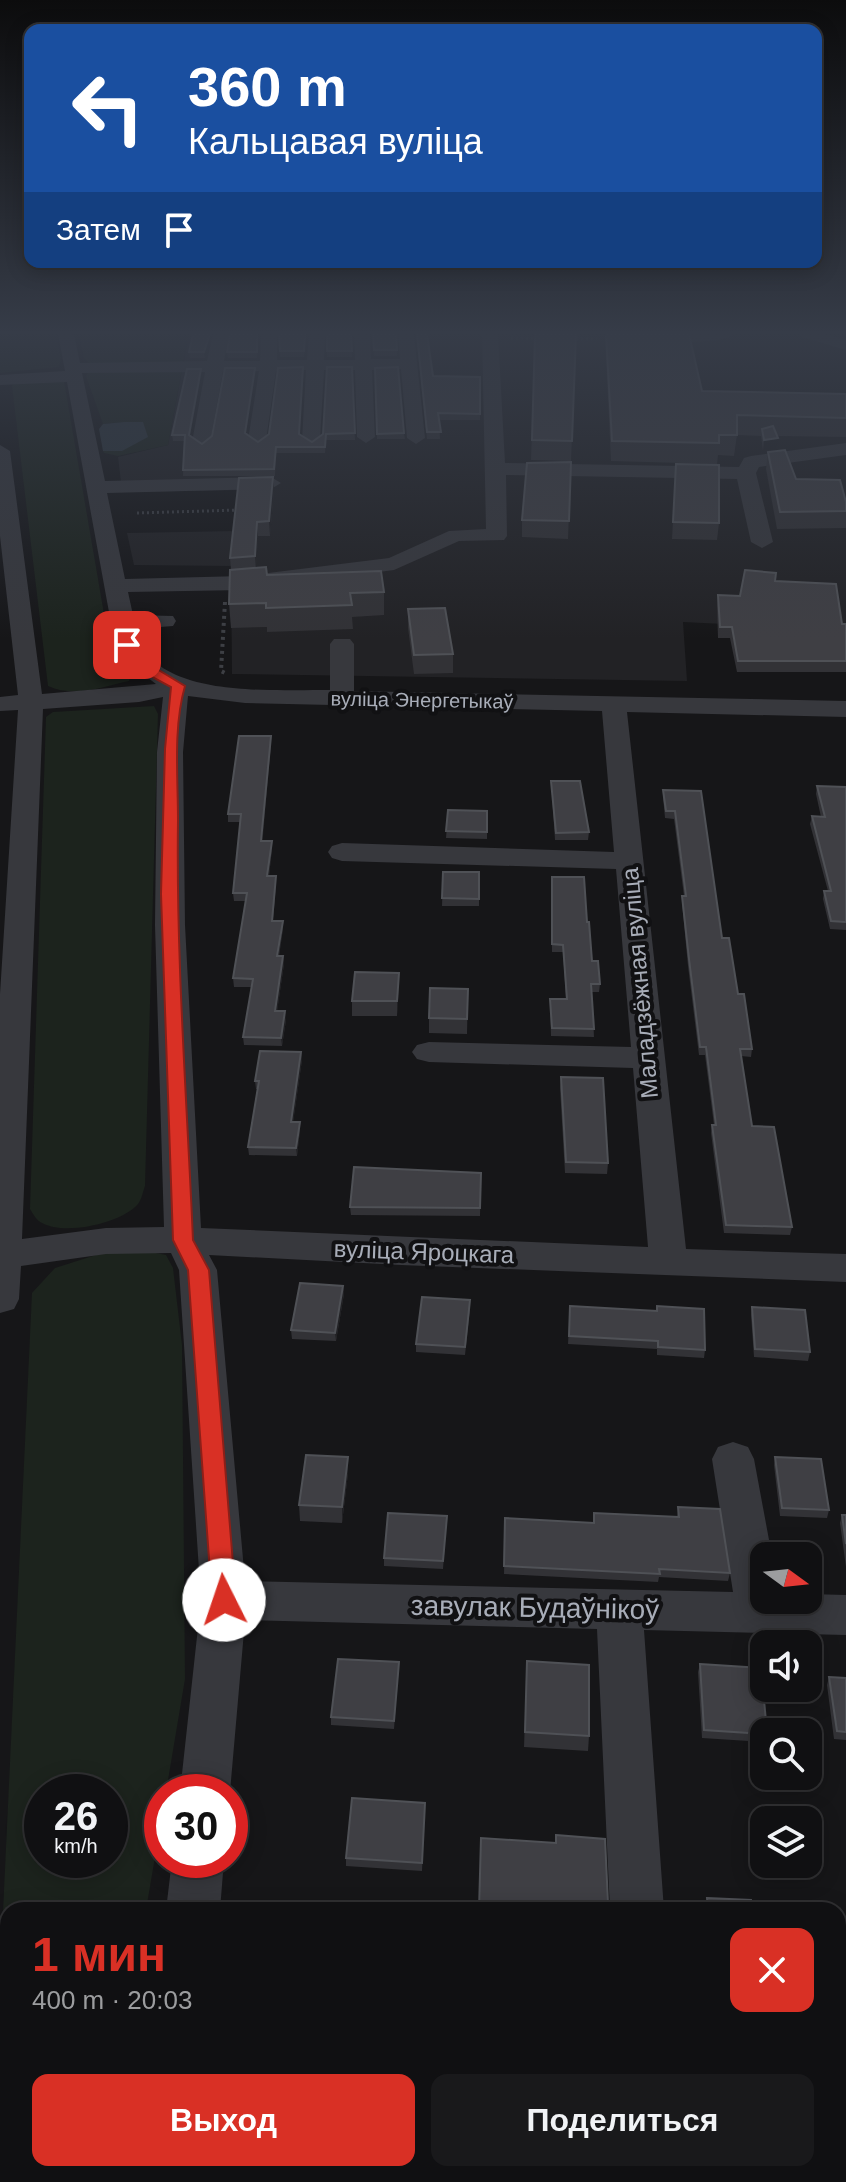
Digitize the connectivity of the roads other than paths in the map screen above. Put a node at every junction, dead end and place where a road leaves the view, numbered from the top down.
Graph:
1 (86, 436) edge
2 (202, 436) edge
3 (258, 436) edge
4 (311, 436) edge
5 (495, 436) edge
6 (257, 440) edge
7 (311, 440) edge
8 (201, 442) edge
9 (846, 449) edge
10 (0, 459) edge
11 (496, 469) junction
12 (746, 473) junction
13 (271, 483) edge
14 (97, 494) junction
15 (216, 498) dead end
16 (762, 542) dead end
17 (7, 567) edge
18 (115, 586) junction
19 (165, 621) dead end
20 (122, 622) junction
21 (342, 644) dead end
22 (178, 686) junction
23 (342, 698) junction
24 (31, 702) junction
25 (0, 704) edge
26 (614, 704) junction
27 (846, 709) edge
28 (342, 852) dead end
29 (629, 861) junction
30 (11, 874) edge
31 (429, 1052) dead end
32 (646, 1058) junction
33 (4, 1092) edge
34 (183, 1240) junction
35 (4, 1255) junction
36 (668, 1262) junction
37 (846, 1268) edge
38 (0, 1299) edge
39 (733, 1459) dead end
40 (750, 1556) edge
41 (224, 1600) junction
42 (619, 1608) junction
43 (750, 1613) edge
44 (803, 1614) edge
45 (846, 1615) edge
46 (207, 1774) edge
47 (196, 1878) edge
48 (194, 1902) edge
49 (637, 1902) edge

1 - 14 street
2 - 8 street
3 - 6 street
4 - 7 street
5 - 11 street
9 - 12 street
10 - 17 street
11 - 12 street
11 - 18 street
12 - 16 street
13 - 14 street
14 - 15 street
14 - 18 street
17 - 24 street
18 - 20 street
19 - 20 street
20 - 22 street
21 - 23 street
22 - 23 street, вуліца Энергетыкаў
22 - 24 street, вуліца Энергетыкаў
22 - 34 street
23 - 26 street, вуліца Энергетыкаў
24 - 25 street, вуліца Энергетыкаў
24 - 30 street
26 - 27 street, вуліца Энергетыкаў
26 - 29 street, Маладзёжная вуліца
28 - 29 street
29 - 32 street, Маладзёжная вуліца
30 - 33 street
31 - 32 street
32 - 36 street, Маладзёжная вуліца
33 - 35 street
34 - 35 street, вуліца Яроцкага
34 - 36 street, вуліца Яроцкага
34 - 41 street
35 - 38 street
36 - 37 street, вуліца Яроцкага
39 - 40 street
41 - 42 street, завулак Будаўнікоў
41 - 46 street
42 - 43 street, завулак Будаўнікоў
42 - 49 street
44 - 45 street, завулак Будаўнікоў
47 - 48 street

